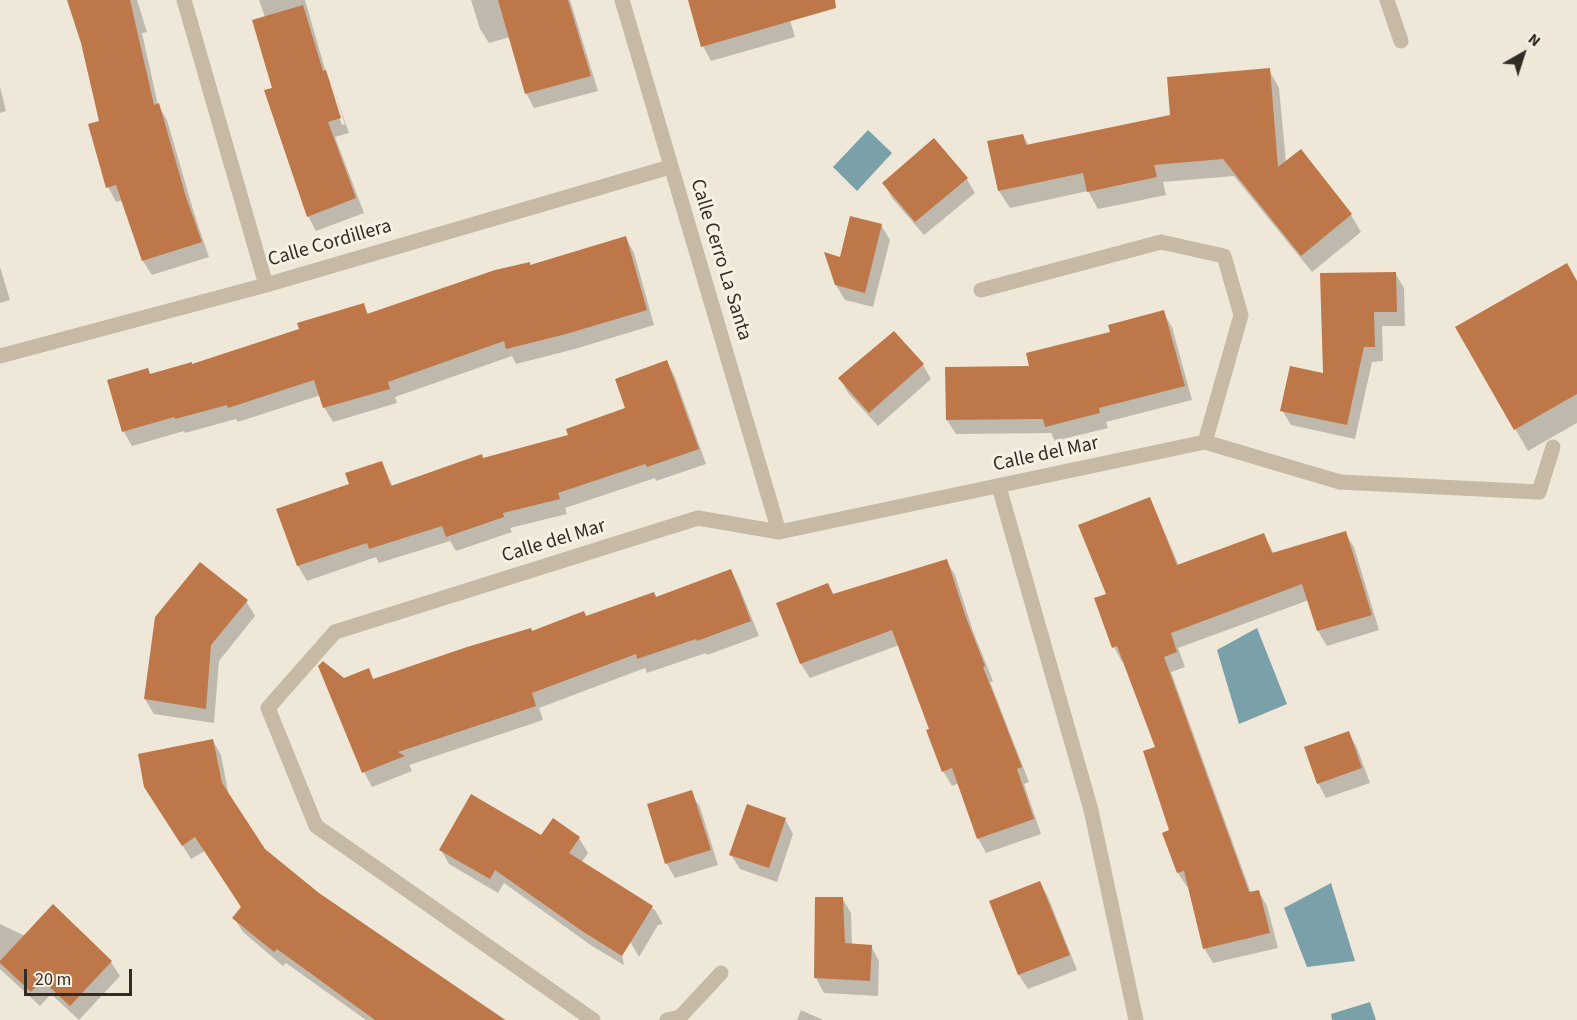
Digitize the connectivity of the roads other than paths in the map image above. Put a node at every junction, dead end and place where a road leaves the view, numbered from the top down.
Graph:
1 (184, 0) edge
2 (622, 0) edge
3 (1387, 0) edge
4 (1401, 41) dead end
5 (670, 167) junction
6 (266, 285) junction
7 (981, 290) dead end
8 (0, 356) edge
9 (1205, 442) junction
10 (1553, 447) dead end
11 (999, 487) junction
12 (779, 532) junction
13 (721, 973) dead end
14 (592, 1020) edge
15 (667, 1020) edge
16 (1136, 1020) edge

1 - 6 street
2 - 5 street, Calle Cerro La Santa
3 - 4 street
5 - 6 street, Calle Cordillera
5 - 12 street, Calle Cerro La Santa
6 - 8 street, Calle Cordillera
7 - 9 street
9 - 10 street, Calle del Mar
9 - 11 street, Calle del Mar
11 - 12 street, Calle del Mar
11 - 16 street
12 - 14 street, Calle del Mar
13 - 15 street

